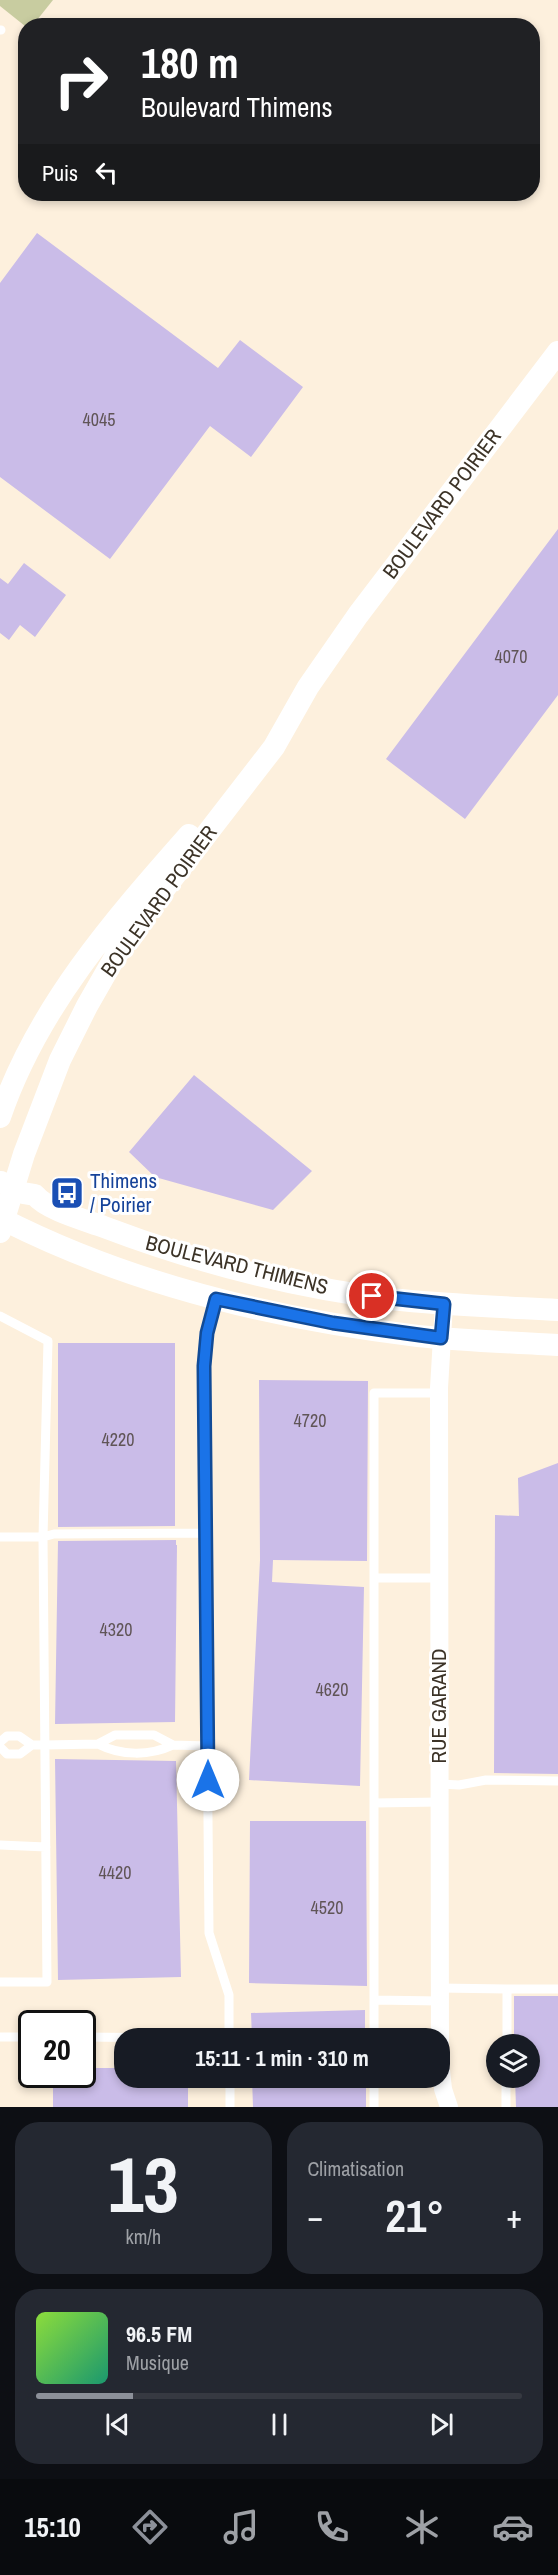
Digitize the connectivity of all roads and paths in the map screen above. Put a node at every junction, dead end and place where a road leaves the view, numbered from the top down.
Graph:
1 (558, 352) edge
2 (308, 687) junction
3 (0, 1117) edge
4 (7, 1185) edge
5 (1, 1223) edge
6 (216, 1299) junction
7 (444, 1304) junction
8 (558, 1310) edge
9 (0, 1316) edge
10 (441, 1338) junction
11 (558, 1345) edge
12 (439, 1393) junction
13 (206, 1533) junction
14 (0, 1537) edge
15 (42, 1537) junction
16 (375, 1578) junction
17 (439, 1578) junction
18 (0, 1742) edge
19 (99, 1744) junction
20 (32, 1745) junction
21 (45, 1745) junction
22 (173, 1745) junction
23 (207, 1746) junction
24 (0, 1747) edge
25 (558, 1780) edge
26 (440, 1793) junction
27 (374, 1803) junction
28 (0, 1845) edge
29 (46, 1847) junction
30 (0, 1982) edge
31 (507, 1989) junction
32 (558, 1989) edge
33 (440, 1995) junction
34 (374, 2000) junction
35 (229, 2028) edge
36 (374, 2028) edge
37 (507, 2034) edge
38 (0, 2037) edge
39 (18, 2037) edge
40 (96, 2037) edge
41 (114, 2037) edge
42 (230, 2088) edge
43 (374, 2088) edge
44 (506, 2088) edge
45 (230, 2107) edge
46 (374, 2107) edge
47 (449, 2107) edge
48 (506, 2107) edge

1 - 2 street, BOULEVARD POIRIER
2 - 3 street, BOULEVARD POIRIER
2 - 4 street, BOULEVARD POIRIER
4 - 5 street, BOULEVARD POIRIER
4 - 7 street, BOULEVARD THIMENS
5 - 6 street, BOULEVARD THIMENS
6 - 10 street, BOULEVARD THIMENS
6 - 13 lane
7 - 8 street, BOULEVARD THIMENS
7 - 10 street, RUE GARAND
9 - 15 lane
10 - 11 street, BOULEVARD THIMENS
10 - 12 street, RUE GARAND
12 - 16 lane
12 - 17 street, RUE GARAND
13 - 15 lane
13 - 23 lane
14 - 15 lane
15 - 21 lane
16 - 17 lane
16 - 27 lane
17 - 26 street, RUE GARAND
18 - 20 lane
19 - 21 lane
19 - 22 lane
19 - 22 lane
20 - 21 lane
20 - 24 lane
21 - 29 lane
22 - 23 lane
23 - 35 lane
25 - 26 lane
26 - 27 lane
26 - 33 street, RUE GARAND
27 - 34 lane
28 - 29 lane
29 - 30 lane
31 - 32 lane
31 - 33 lane
31 - 37 lane
33 - 34 lane
33 - 47 street, RUE GARAND
34 - 36 lane
38 - 39 lane
40 - 41 lane
42 - 45 lane
43 - 46 lane
44 - 48 lane

